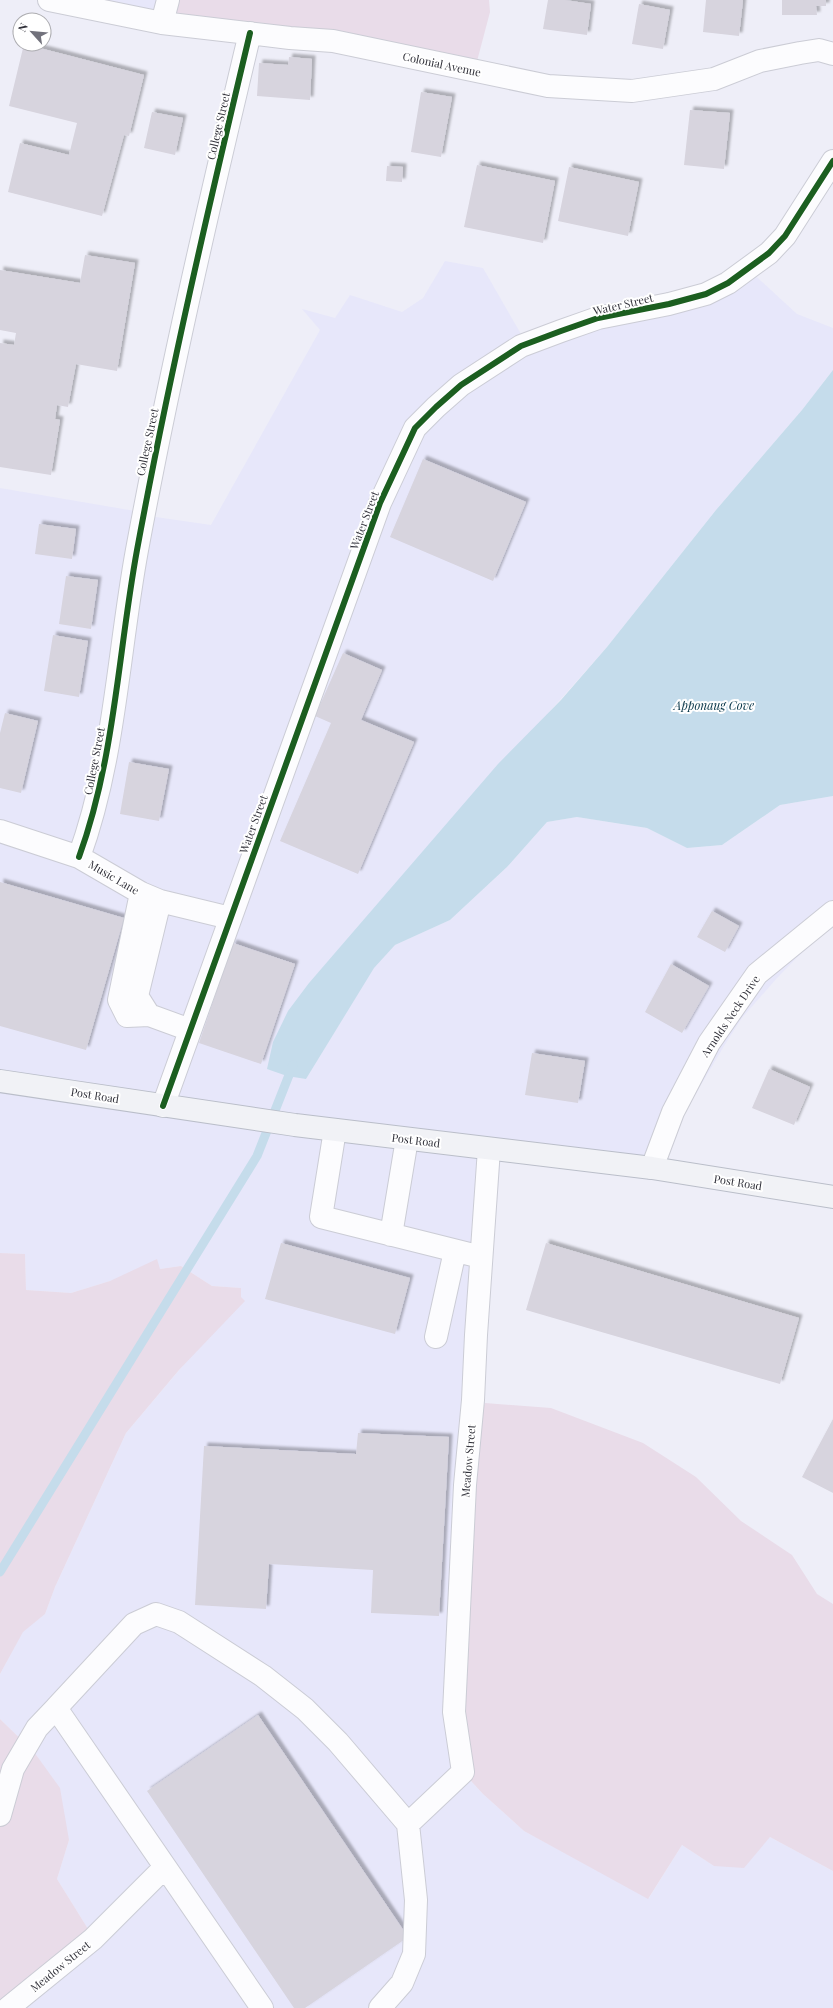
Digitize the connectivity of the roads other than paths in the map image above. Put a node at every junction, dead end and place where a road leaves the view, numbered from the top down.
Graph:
1 (49, 0) edge
2 (168, 0) edge
3 (162, 23) junction
4 (250, 33) junction
5 (833, 54) edge
6 (833, 161) edge
7 (0, 831) edge
8 (79, 857) junction
9 (151, 897) junction
10 (833, 912) edge
11 (230, 918) junction
12 (190, 1030) junction
13 (0, 1081) edge
14 (163, 1106) junction
15 (335, 1130) junction
16 (407, 1139) junction
17 (489, 1149) junction
18 (652, 1168) junction
19 (833, 1197) edge
20 (391, 1235) junction
21 (455, 1251) junction
22 (481, 1257) junction
23 (436, 1337) dead end
24 (56, 1708) junction
25 (0, 1815) edge
26 (408, 1824) junction
27 (165, 1867) junction
28 (8, 2008) edge
29 (262, 2008) edge
30 (380, 2008) edge

1 - 3 street, Colonial Avenue
2 - 3 street
3 - 4 street, Colonial Avenue
4 - 5 street, Colonial Avenue
4 - 8 street, College Street
6 - 11 street, Water Street
7 - 8 street, Music Lane
8 - 9 street, Music Lane
9 - 11 street, Music Lane
9 - 12 street
10 - 18 street, Arnolds Neck Drive
11 - 12 street, Water Street
12 - 14 street, Water Street
13 - 14 main road, Post Road
14 - 15 main road, Post Road
15 - 16 main road, Post Road
15 - 20 street
16 - 17 main road, Post Road
16 - 20 street
17 - 18 main road, Post Road
17 - 22 street, Meadow Street
18 - 19 main road, Post Road
20 - 21 street
21 - 22 street
21 - 23 street
22 - 26 street, Meadow Street
24 - 25 street
24 - 26 street
24 - 27 street
26 - 30 street
27 - 28 street, Meadow Street
27 - 29 street

